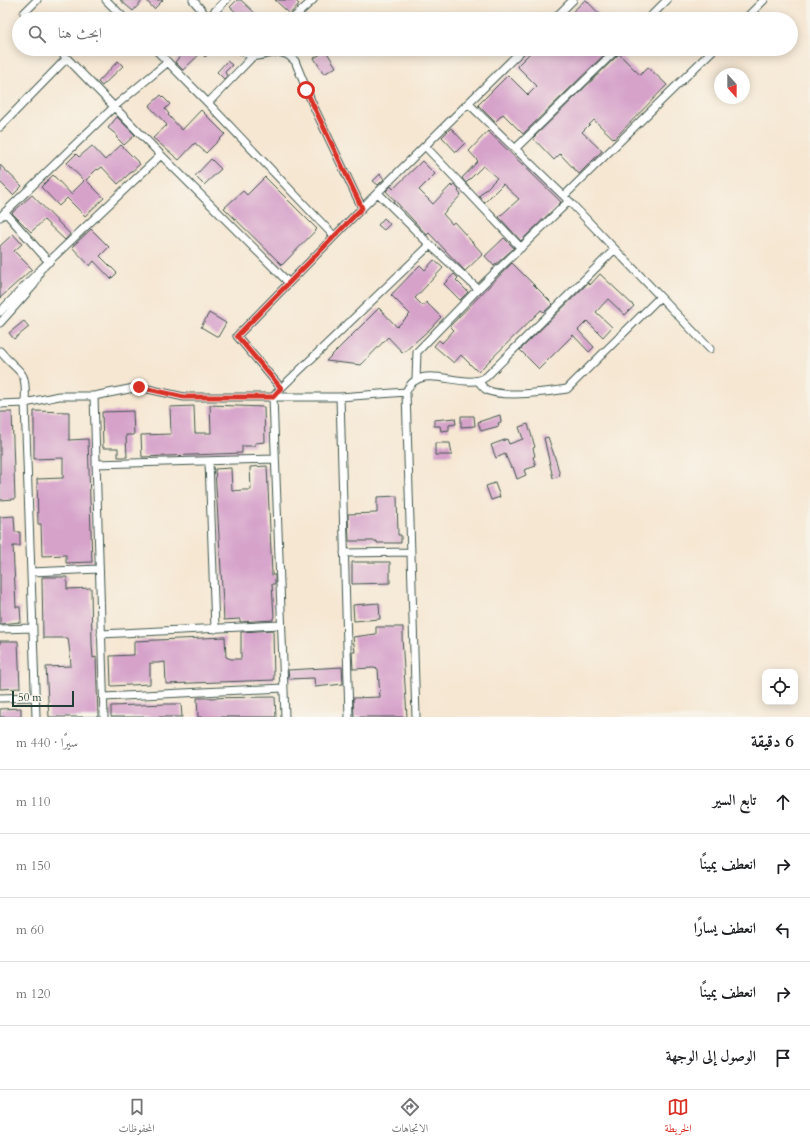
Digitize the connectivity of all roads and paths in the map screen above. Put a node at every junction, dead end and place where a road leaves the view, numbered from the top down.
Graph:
1 (37, 0) edge
2 (106, 0) edge
3 (193, 0) edge
4 (226, 0) edge
5 (313, 0) edge
6 (573, 0) edge
7 (667, 0) edge
8 (764, 0) edge
9 (25, 12) edge
10 (118, 12) edge
11 (203, 12) edge
12 (214, 12) edge
13 (300, 12) edge
14 (561, 12) edge
15 (655, 12) edge
16 (752, 12) edge
17 (162, 56) edge
18 (257, 56) edge
19 (289, 56) edge
20 (516, 56) edge
21 (610, 56) edge
22 (707, 56) edge
23 (252, 57) joint
24 (66, 58) joint
25 (168, 62) junction
26 (208, 103) junction
27 (468, 103) junction
28 (115, 106) junction
29 (0, 127) edge
30 (425, 146) junction
31 (516, 148) junction
32 (160, 155) junction
33 (378, 193) junction
34 (566, 198) junction
35 (362, 208) junction
36 (2, 215) edge
37 (334, 236) junction
38 (430, 245) junction
39 (521, 248) junction
40 (615, 249) junction
41 (49, 262) junction
42 (42, 269) junction
43 (288, 282) junction
44 (478, 289) junction
45 (660, 297) junction
46 (0, 312) edge
47 (0, 323) edge
48 (710, 349) dead end
49 (0, 351) edge
50 (416, 379) junction
51 (478, 381) junction
52 (281, 388) junction
53 (406, 392) junction
54 (94, 396) junction
55 (273, 397) junction
56 (340, 397) junction
57 (25, 403) junction
58 (0, 404) edge
59 (274, 459) junction
60 (209, 461) junction
61 (96, 464) junction
62 (411, 552) junction
63 (344, 553) junction
64 (99, 569) junction
65 (31, 572) junction
66 (281, 626) junction
67 (33, 628) junction
68 (215, 628) junction
69 (0, 629) edge
70 (102, 634) junction
71 (283, 688) junction
72 (34, 697) junction
73 (104, 697) junction
74 (0, 698) edge
75 (36, 717) edge
76 (104, 717) edge
77 (285, 717) edge
78 (349, 717) edge
79 (416, 717) edge

1 - 9 street
2 - 10 street
3 - 11 street
4 - 12 street
5 - 13 street
6 - 14 street
7 - 15 street
8 - 16 street
17 - 25 street
18 - 23 street
19 - 35 street
20 - 27 street
21 - 31 street
22 - 34 street
23 - 26 street
24 - 28 street
24 - 29 street
25 - 26 street
25 - 28 street
26 - 37 street
27 - 30 street
27 - 31 street
28 - 32 street
28 - 36 street
30 - 33 street
30 - 39 street
31 - 34 street
32 - 41 street
32 - 43 street
33 - 35 street
33 - 38 street
34 - 39 street
34 - 40 street
35 - 37 street
36 - 41 street
37 - 43 street
38 - 44 street
38 - 52 street
39 - 44 street
40 - 45 street
40 - 51 street
41 - 42 street
42 - 46 street
42 - 47 street
43 - 52 street
44 - 50 street
45 - 48 street
45 - 51 street
49 - 57 street
50 - 51 street
50 - 53 street
52 - 55 street
53 - 56 street
53 - 62 street
54 - 55 street
54 - 57 street
54 - 61 street
55 - 56 street
55 - 59 street
56 - 63 street
57 - 58 street
57 - 65 street
59 - 60 street
59 - 66 street
60 - 61 street
60 - 68 street
61 - 64 street
62 - 63 street
62 - 79 street
63 - 78 street
64 - 65 street
64 - 70 street
65 - 67 street
66 - 68 street
66 - 71 street
67 - 69 street
67 - 72 street
68 - 70 street
70 - 73 street
71 - 73 street
71 - 77 street
72 - 74 street
72 - 75 street
73 - 76 street

